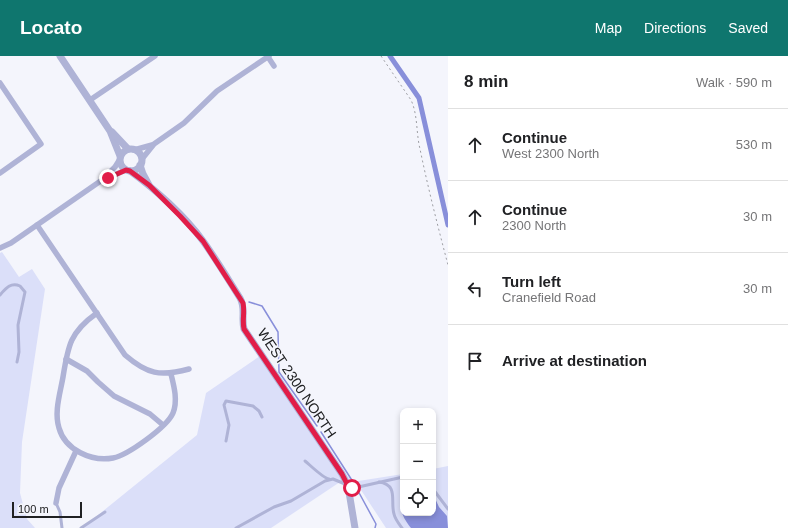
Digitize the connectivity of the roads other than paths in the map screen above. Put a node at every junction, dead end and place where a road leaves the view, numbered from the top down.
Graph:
1 (60, 56) edge
2 (155, 56) edge
3 (268, 56) edge
4 (274, 66) dead end
5 (0, 83) edge
6 (90, 100) junction
7 (110, 131) junction
8 (154, 144) junction
9 (131, 149) junction
10 (120, 157) junction
11 (141, 162) junction
12 (128, 170) junction
13 (0, 173) edge
14 (102, 180) junction
15 (149, 185) junction
16 (37, 225) junction
17 (0, 248) edge
18 (0, 295) edge
19 (97, 313) junction
20 (66, 359) junction
21 (17, 362) dead end
22 (188, 369) dead end
23 (171, 374) junction
24 (262, 417) dead end
25 (164, 425) junction
26 (226, 441) dead end
27 (76, 451) junction
28 (305, 461) dead end
29 (400, 478) edge
30 (330, 479) junction
31 (376, 482) junction
32 (348, 486) junction
33 (436, 493) edge
34 (56, 503) joint
35 (448, 509) edge
36 (105, 512) dead end
37 (62, 528) edge
38 (81, 528) edge
39 (236, 528) edge
40 (355, 528) edge
41 (402, 528) edge

1 - 6 street
2 - 6 street
3 - 4 street
3 - 8 street
5 - 13 street
6 - 7 street
7 - 9 street
7 - 10 street
8 - 9 street
8 - 11 street
9 - 10 street
9 - 11 street
10 - 12 street
10 - 14 street
11 - 12 street
11 - 15 street
12 - 14 street
12 - 15 street
14 - 16 street
15 - 32 street, WEST 2300 NORTH
16 - 17 street
16 - 19 street
18 - 21 lane
19 - 20 street
19 - 23 street
20 - 25 street
20 - 27 street
22 - 23 street
23 - 25 street
24 - 26 lane
25 - 27 street
27 - 34 street
28 - 30 lane
29 - 31 lane
30 - 32 lane
30 - 39 lane
31 - 32 lane
31 - 41 lane
32 - 40 street, WEST 2300 NORTH
33 - 35 lane
34 - 37 lane
36 - 38 lane

